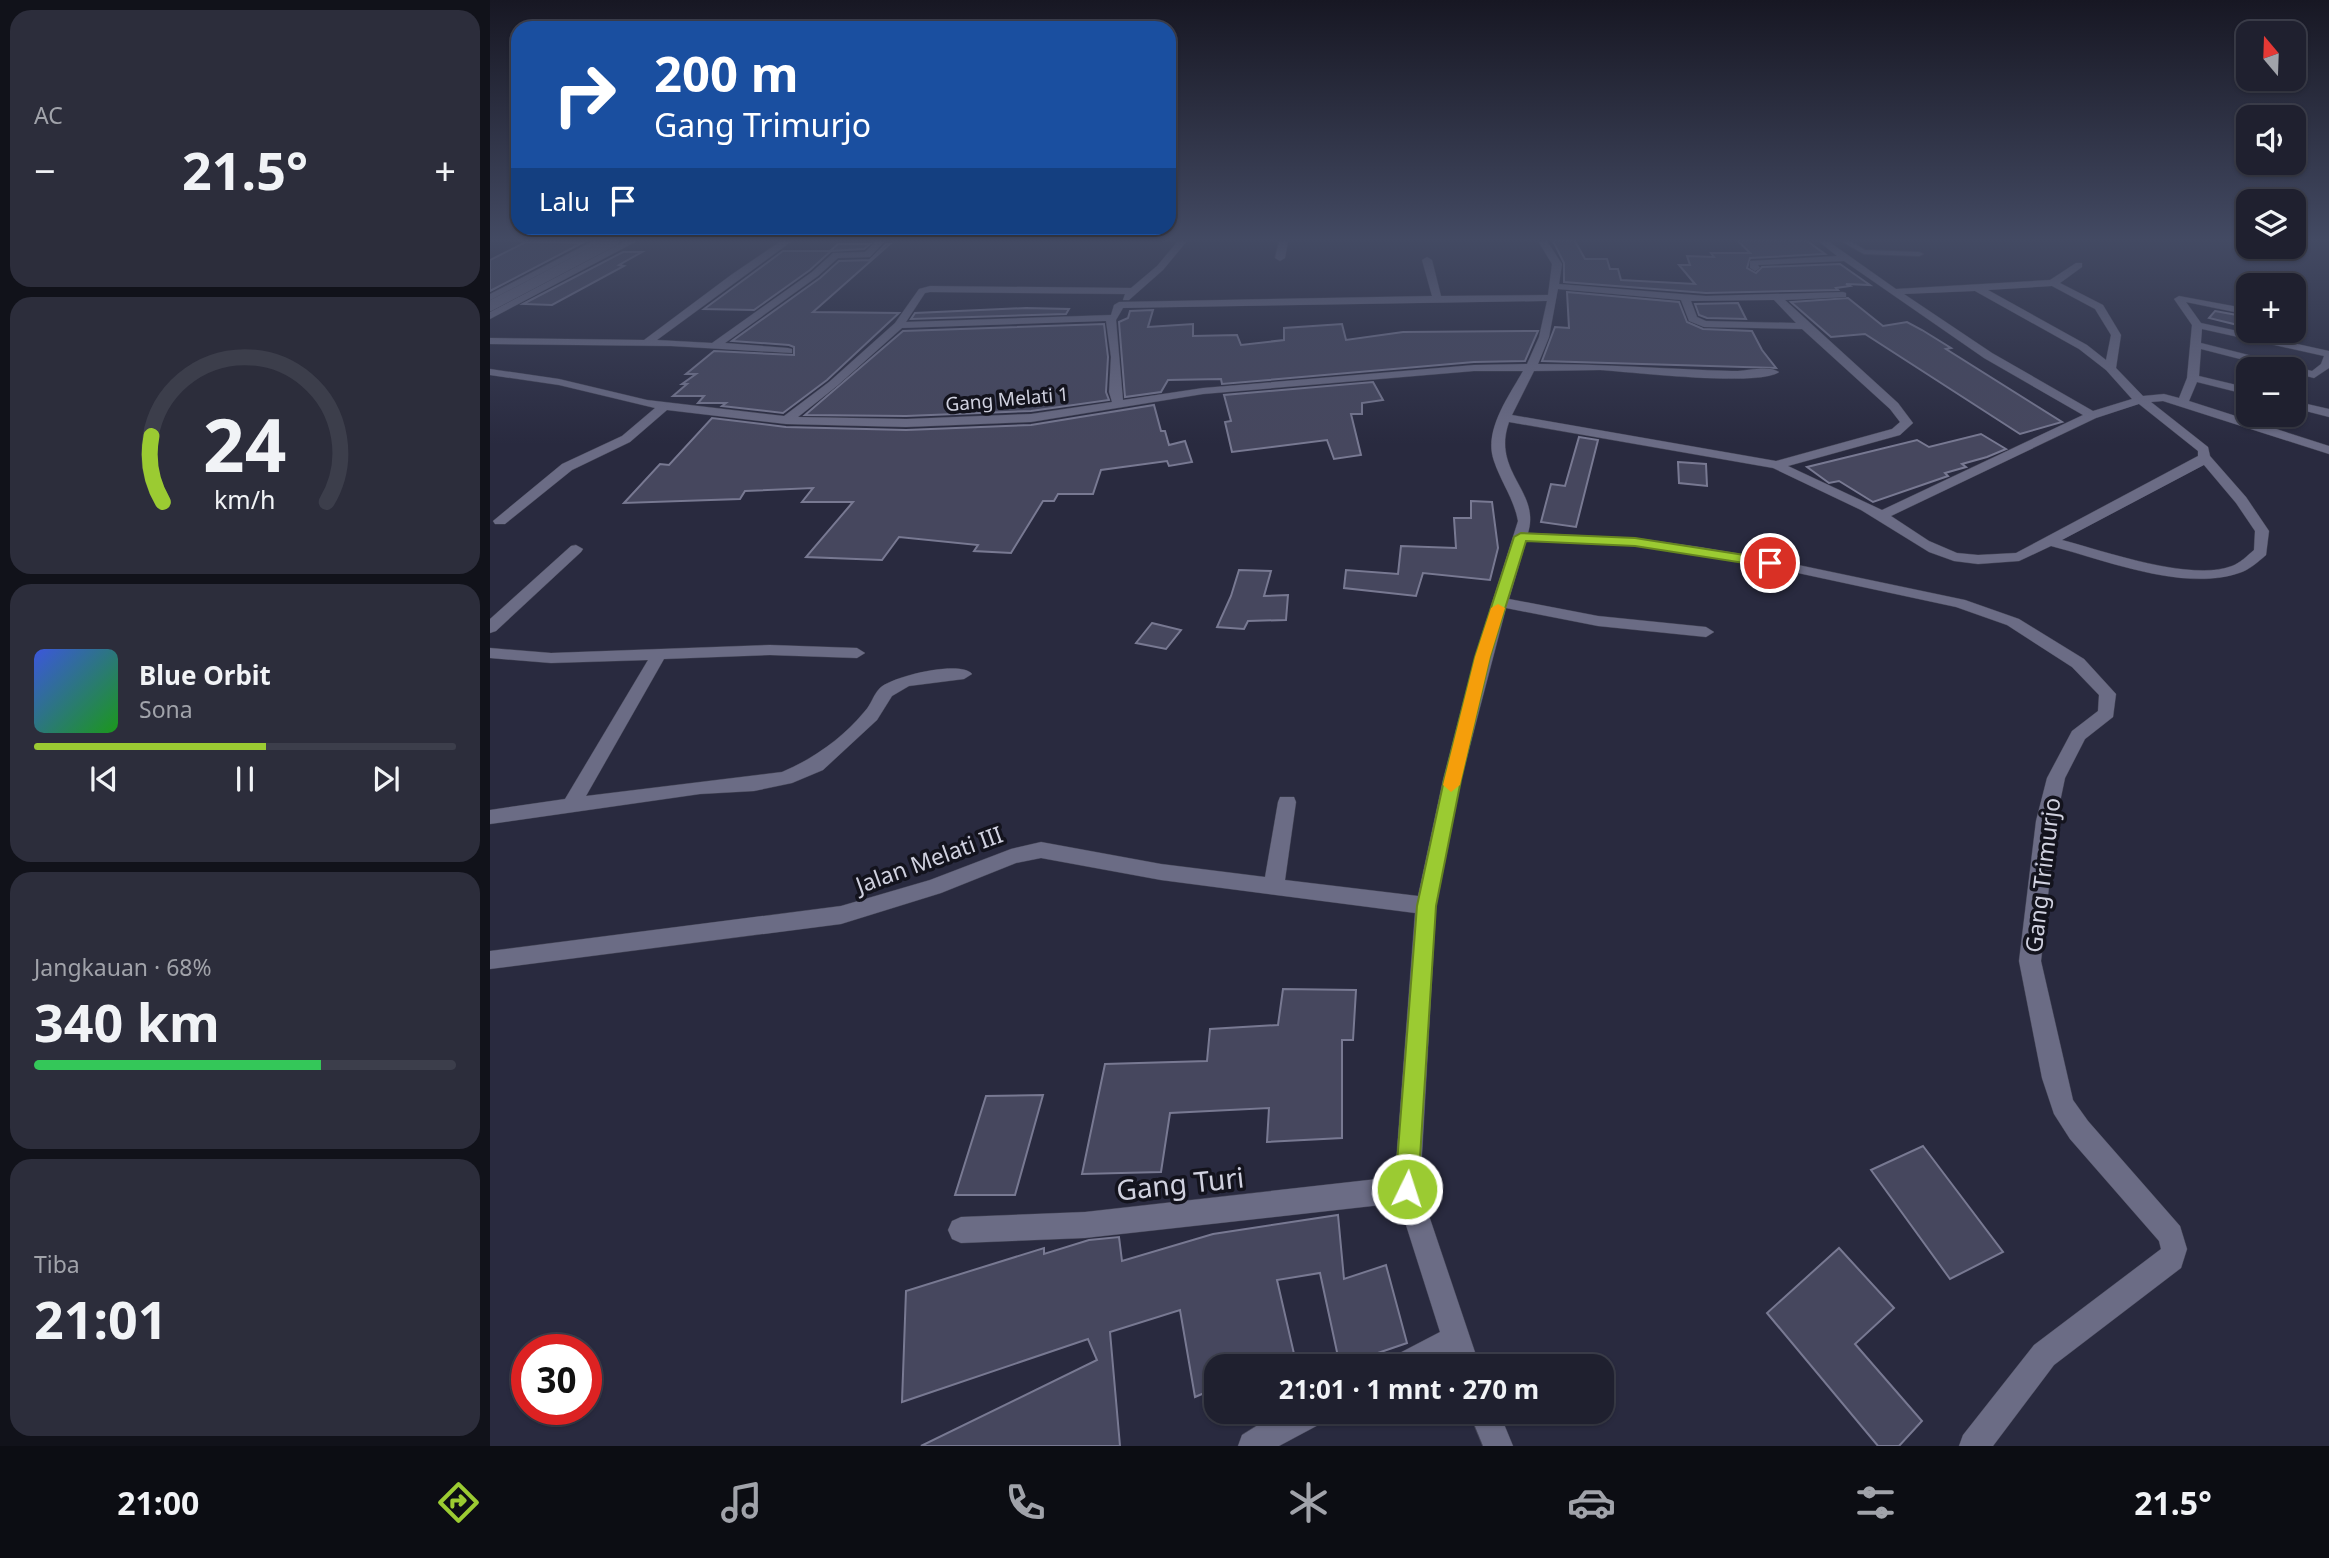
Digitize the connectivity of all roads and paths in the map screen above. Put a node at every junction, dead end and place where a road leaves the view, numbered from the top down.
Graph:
1 (692, 308) edge
2 (767, 308) edge
3 (910, 308) edge
4 (1118, 308) edge
5 (1549, 308) edge
6 (1689, 308) edge
7 (1788, 308) edge
8 (1918, 308) edge
9 (2014, 308) edge
10 (2100, 308) edge
11 (2186, 308) edge
12 (1111, 318) junction
13 (899, 325) junction
14 (2197, 325) junction
15 (1805, 326) junction
16 (490, 341) edge
17 (646, 343) junction
18 (716, 345) junction
19 (2196, 345) junction
20 (788, 351) dead end
21 (2329, 355) edge
22 (2243, 357) edge
23 (1530, 367) junction
24 (2110, 368) junction
25 (490, 372) edge
26 (1773, 372) dead end
27 (2306, 373) edge
28 (2193, 378) junction
29 (2236, 389) edge
30 (2141, 400) junction
31 (2183, 401) junction
32 (1119, 404) junction
33 (666, 405) junction
34 (2306, 407) edge
35 (2329, 413) edge
36 (2092, 415) junction
37 (1507, 418) junction
38 (786, 420) junction
39 (2329, 450) edge
40 (2204, 457) junction
41 (1776, 465) junction
42 (1881, 516) junction
43 (500, 522) dead end
44 (1521, 537) junction
45 (2047, 540) junction
46 (576, 549) dead end
47 (1500, 603) junction
48 (490, 628) edge
49 (1706, 632) dead end
50 (490, 653) edge
51 (857, 653) dead end
52 (659, 654) junction
53 (964, 674) dead end
54 (1287, 802) dead end
55 (571, 805) junction
56 (490, 817) edge
57 (1274, 887) junction
58 (1426, 906) junction
59 (490, 960) edge
60 (1407, 1189) junction
61 (961, 1230) dead end
62 (1461, 1354) edge
63 (1287, 1424) edge
64 (1489, 1424) edge
65 (1253, 1446) edge
66 (1498, 1446) edge
67 (1974, 1446) edge

1 - 17 street
2 - 18 street
3 - 13 street
4 - 12 street
5 - 23 street
6 - 15 street
7 - 15 street
8 - 36 street
9 - 24 street
10 - 24 street
11 - 14 street
12 - 13 street
12 - 32 street
13 - 38 street
14 - 19 street
14 - 21 street
15 - 41 street
16 - 17 street
17 - 18 street
18 - 20 street
19 - 22 street
19 - 28 street
21 - 27 street
23 - 26 street, Gang Melati 1
23 - 32 street, Gang Melati 1
23 - 37 street
24 - 30 street
25 - 33 street, Gang Melati 1
28 - 29 street
28 - 31 street
30 - 31 street
30 - 36 street
30 - 40 street
31 - 39 street
32 - 38 street, Gang Melati 1
33 - 38 street, Gang Melati 1
33 - 43 street
34 - 35 street
36 - 42 street
37 - 41 street
37 - 44 street
40 - 45 street
40 - 45 street
41 - 42 street
42 - 45 street
44 - 47 street
44 - 67 street, Gang Trimurjo
46 - 48 street
47 - 49 street
47 - 58 street
50 - 52 street
51 - 52 street
52 - 55 street
53 - 55 street
54 - 57 street
55 - 56 street
57 - 58 street, Jalan Melati III
57 - 59 street, Jalan Melati III
58 - 60 street
60 - 61 street, Gang Turi
60 - 62 street
63 - 65 street
64 - 66 street

